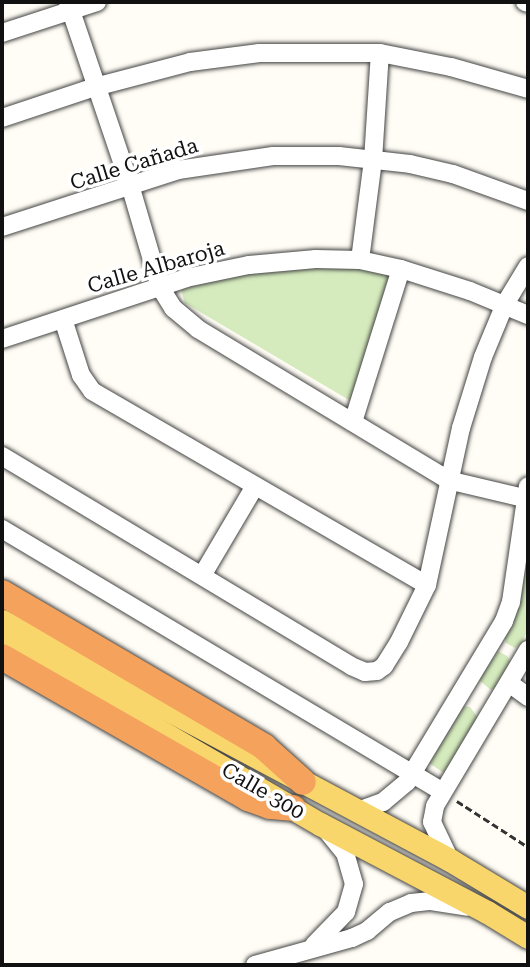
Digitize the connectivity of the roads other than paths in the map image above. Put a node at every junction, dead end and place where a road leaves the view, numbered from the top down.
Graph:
1 (97, 2) edge
2 (69, 6) edge
3 (2, 33) edge
4 (380, 54) junction
5 (96, 87) junction
6 (528, 89) edge
7 (2, 118) edge
8 (373, 160) junction
9 (130, 185) junction
10 (528, 201) edge
11 (2, 227) edge
12 (360, 260) junction
13 (528, 266) edge
14 (401, 269) junction
15 (160, 287) junction
16 (505, 304) junction
17 (528, 315) edge
18 (63, 319) junction
19 (2, 338) edge
20 (353, 422) junction
21 (2, 456) edge
22 (448, 480) junction
23 (255, 486) junction
24 (527, 494) edge
25 (2, 529) edge
26 (524, 547) edge
27 (203, 575) junction
28 (427, 585) junction
29 (2, 593) edge
30 (2, 621) edge
31 (2, 639) edge
32 (528, 650) edge
33 (2, 657) edge
34 (509, 683) junction
35 (528, 696) edge
36 (413, 774) junction
37 (303, 782) junction
38 (443, 792) junction
39 (293, 808) junction
40 (358, 811) junction
41 (320, 824) junction
42 (450, 860) junction
43 (528, 908) edge
44 (487, 912) junction
45 (528, 937) edge
46 (309, 949) junction
47 (256, 965) edge

1 - 2 street
2 - 3 street
2 - 5 street
4 - 5 street
4 - 6 street
4 - 8 street
5 - 7 street
5 - 9 street
8 - 9 street, Calle Cañada
8 - 10 street, Calle Cañada
8 - 12 street
9 - 11 street, Calle Cañada
9 - 15 street
12 - 14 street, Calle Albaroja
12 - 15 street, Calle Albaroja
13 - 16 street
14 - 16 street, Calle Albaroja
14 - 20 street
15 - 18 street, Calle Albaroja
15 - 20 street
16 - 17 street, Calle Albaroja
16 - 22 street
18 - 19 street, Calle Albaroja
18 - 23 street
20 - 22 street
21 - 27 street
22 - 24 street
22 - 28 street
23 - 27 street
23 - 28 street
24 - 26 street
25 - 36 street
26 - 36 street
27 - 28 street
29 - 37 highway
30 - 37 main road, Calle 300
31 - 39 main road, Calle 300
32 - 34 street
33 - 39 highway
34 - 35 street
34 - 38 street
36 - 38 street
36 - 40 street
37 - 40 main road, Calle 300
38 - 42 street
39 - 41 main road, Calle 300
40 - 42 main road, Calle 300
41 - 44 main road, Calle 300
41 - 46 street
42 - 43 main road, Calle 300
44 - 45 main road, Calle 300
44 - 46 street
46 - 47 street

